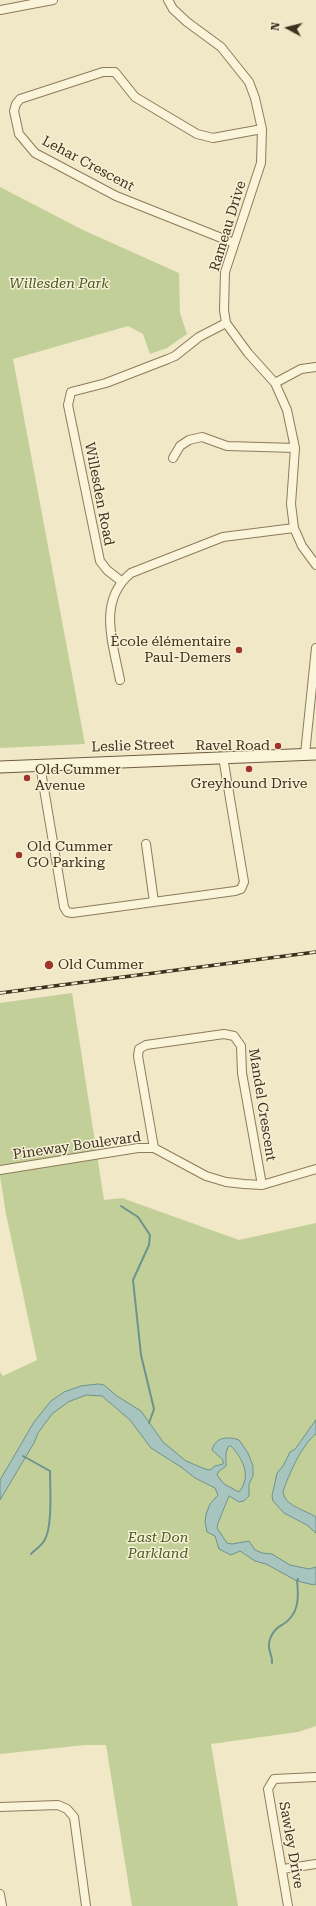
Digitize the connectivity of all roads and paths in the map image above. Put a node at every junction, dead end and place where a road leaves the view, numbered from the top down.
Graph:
1 (53, 0) edge
2 (168, 0) edge
3 (0, 10) edge
4 (262, 128) junction
5 (234, 243) junction
6 (226, 323) junction
7 (316, 366) edge
8 (276, 383) junction
9 (295, 448) junction
10 (173, 458) dead end
11 (294, 528) junction
12 (316, 565) edge
13 (121, 581) junction
14 (316, 648) edge
15 (120, 680) dead end
16 (311, 754) edge
17 (223, 757) junction
18 (40, 764) junction
19 (0, 767) edge
20 (146, 844) dead end
21 (154, 902) junction
22 (154, 1148) junction
23 (316, 1169) edge
24 (0, 1170) edge
25 (262, 1185) junction
26 (316, 1778) edge
27 (0, 1808) edge
28 (316, 1864) edge
29 (283, 1869) junction
30 (0, 1894) edge
31 (2, 1906) edge
32 (86, 1906) edge
33 (288, 1906) edge

1 - 3 street
2 - 4 street, Rameau Drive
4 - 5 street, Rameau Drive
4 - 5 street, Lehar Crescent
5 - 6 street, Rameau Drive
6 - 8 street
6 - 13 street, Willesden Road
7 - 8 street
8 - 9 street
9 - 10 street
9 - 11 street
11 - 12 street
11 - 13 street
13 - 15 street
14 - 16 street
16 - 17 main road, Leslie Street
17 - 18 main road, Leslie Street
17 - 21 street
18 - 19 main road, Leslie Street
18 - 21 street
20 - 21 street
22 - 24 street, Pineway Boulevard
22 - 25 street, Pineway Boulevard
22 - 25 street, Mandel Crescent
23 - 25 street, Pineway Boulevard
26 - 29 street, Sawley Drive
27 - 32 street
28 - 29 street
29 - 33 street, Sawley Drive
30 - 31 street

